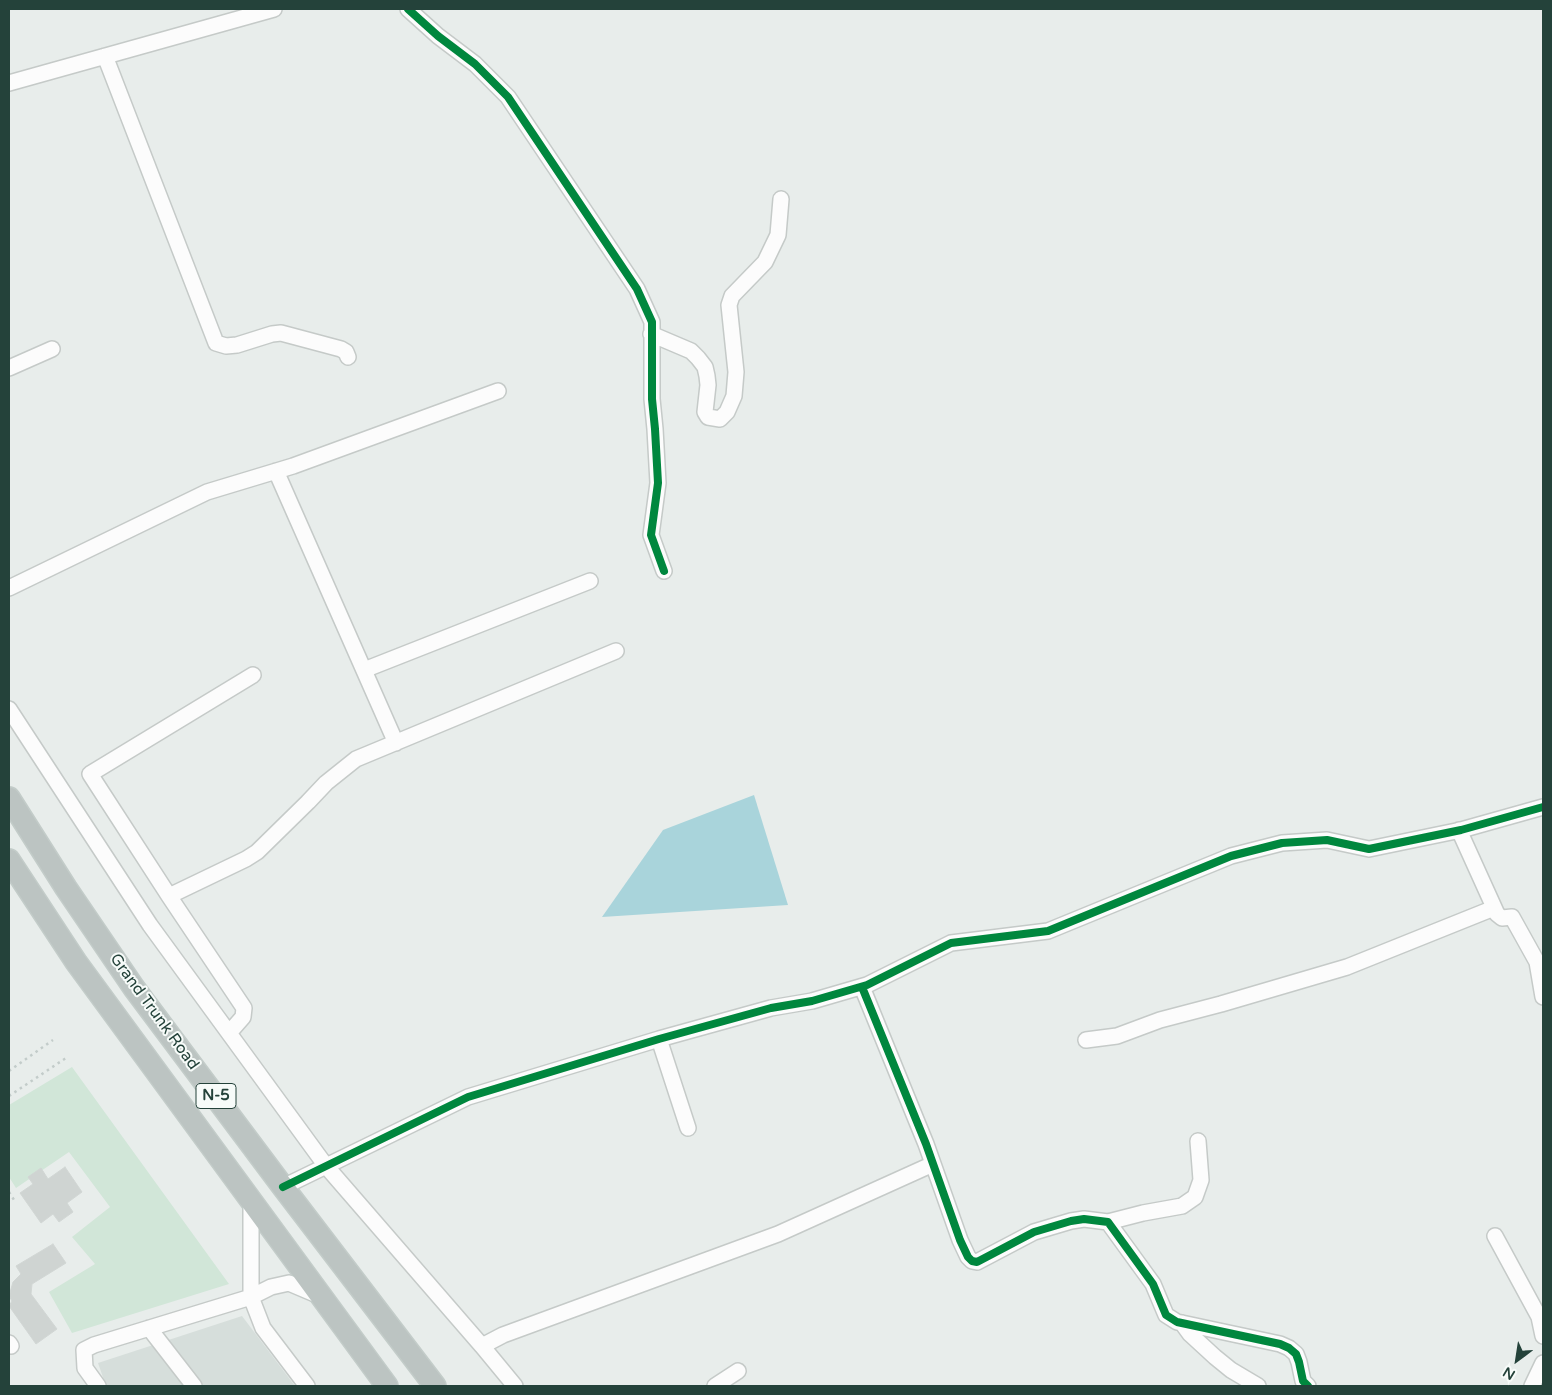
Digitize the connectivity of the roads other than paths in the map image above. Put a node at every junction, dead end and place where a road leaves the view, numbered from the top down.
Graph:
1 (274, 9) edge
2 (408, 9) edge
3 (105, 56) junction
4 (9, 83) edge
5 (782, 199) dead end
6 (651, 334) junction
7 (52, 349) dead end
8 (348, 357) dead end
9 (9, 368) edge
10 (498, 391) dead end
11 (276, 471) junction
12 (664, 572) dead end
13 (590, 581) dead end
14 (9, 588) edge
15 (616, 651) dead end
16 (364, 670) junction
17 (253, 675) dead end
18 (9, 709) edge
19 (396, 743) junction
20 (9, 798) edge
21 (1543, 808) edge
22 (1459, 830) junction
23 (9, 860) edge
24 (169, 896) junction
25 (1494, 908) junction
26 (862, 987) junction
27 (1543, 997) edge
28 (229, 1034) junction
29 (659, 1039) junction
30 (1086, 1040) dead end
31 (688, 1128) dead end
32 (1198, 1141) dead end
33 (933, 1164) junction
34 (326, 1166) junction
35 (283, 1187) junction
36 (251, 1200) junction
37 (1108, 1222) junction
38 (1494, 1236) dead end
39 (251, 1297) junction
40 (323, 1298) junction
41 (1182, 1323) junction
42 (149, 1328) junction
43 (1543, 1336) edge
44 (482, 1346) junction
45 (1543, 1362) edge
46 (738, 1371) dead end
47 (98, 1386) edge
48 (194, 1386) edge
49 (307, 1386) edge
50 (387, 1386) edge
51 (435, 1386) edge
52 (515, 1386) edge
53 (715, 1386) edge
54 (1258, 1386) edge
55 (1308, 1386) edge
56 (1532, 1386) edge

1 - 3 street
2 - 6 street
3 - 4 street
3 - 8 street
5 - 6 street
6 - 12 street
7 - 9 street
10 - 11 street
11 - 14 street
11 - 16 street
13 - 16 street
15 - 19 street
16 - 19 street
17 - 24 street
18 - 28 street
19 - 24 street
20 - 35 highway, Grand Trunk Road / N-5
21 - 22 street
22 - 25 street
22 - 26 street
23 - 36 highway, Grand Trunk Road / N-5
24 - 28 street
25 - 27 street
25 - 30 street
26 - 29 street
26 - 33 street
28 - 34 street
29 - 31 street
29 - 34 street
32 - 37 street
33 - 37 street
33 - 44 street
34 - 35 street
34 - 44 street
35 - 51 highway, Grand Trunk Road / N-5
36 - 39 street
36 - 40 highway, Grand Trunk Road / N-5
37 - 41 street
38 - 43 street
39 - 40 street
39 - 42 street
39 - 49 street
40 - 50 highway, Grand Trunk Road / N-5
41 - 54 street
41 - 55 street
42 - 47 street
42 - 48 street
44 - 52 street
45 - 56 street
46 - 53 street

